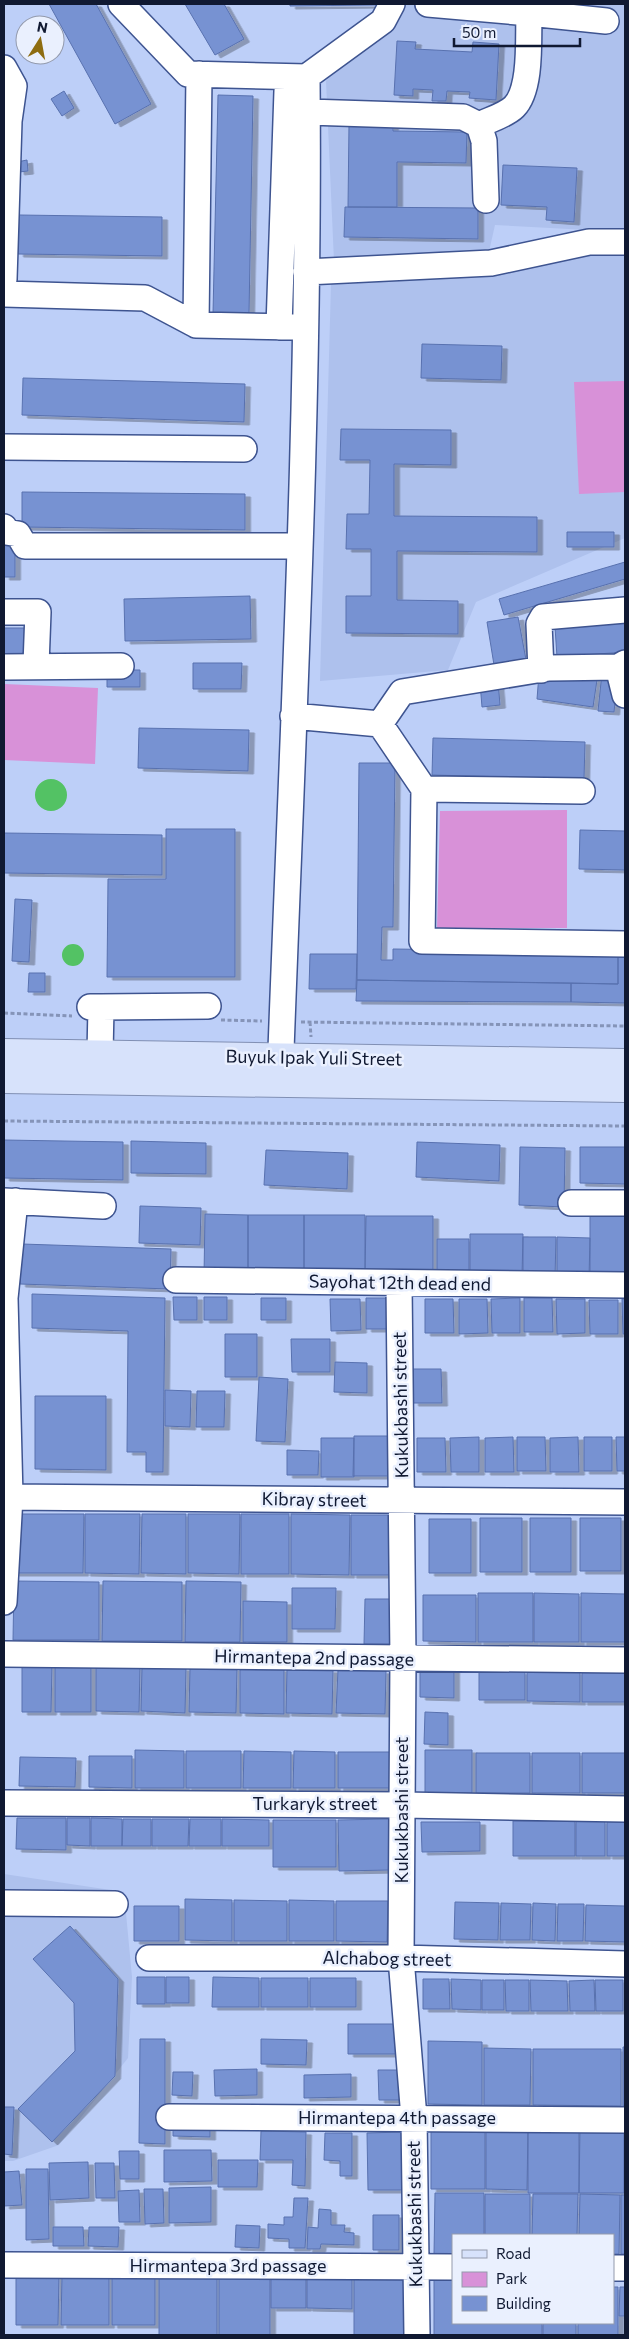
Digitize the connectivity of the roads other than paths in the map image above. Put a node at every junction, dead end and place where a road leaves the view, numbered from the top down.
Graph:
1 (121, 4) edge
2 (392, 4) edge
3 (428, 4) edge
4 (529, 13) junction
5 (606, 21) dead end
6 (4, 68) edge
7 (194, 74) junction
8 (307, 77) junction
9 (308, 112) junction
10 (479, 125) junction
11 (486, 200) dead end
12 (625, 242) edge
13 (306, 272) junction
14 (4, 279) edge
15 (4, 294) edge
16 (196, 325) junction
17 (280, 327) junction
18 (305, 328) junction
19 (4, 447) edge
20 (244, 449) dead end
21 (4, 527) edge
22 (299, 546) junction
23 (625, 610) edge
24 (4, 612) edge
25 (622, 664) edge
26 (36, 665) junction
27 (121, 666) dead end
28 (4, 667) edge
29 (541, 670) junction
30 (625, 695) edge
31 (293, 716) junction
32 (380, 724) junction
33 (424, 790) junction
34 (582, 791) dead end
35 (625, 944) edge
36 (208, 1006) dead end
37 (4, 1053) edge
38 (100, 1054) junction
39 (625, 1063) edge
40 (280, 1070) junction
41 (4, 1079) edge
42 (625, 1088) edge
43 (9, 1201) edge
44 (571, 1203) dead end
45 (625, 1203) edge
46 (103, 1206) dead end
47 (176, 1280) dead end
48 (399, 1284) junction
49 (625, 1285) edge
50 (4, 1298) edge
51 (7, 1497) edge
52 (402, 1500) junction
53 (625, 1502) edge
54 (4, 1602) edge
55 (4, 1654) edge
56 (403, 1659) junction
57 (625, 1660) edge
58 (4, 1803) edge
59 (403, 1805) junction
60 (625, 1809) edge
61 (4, 1903) edge
62 (115, 1904) dead end
63 (150, 1958) dead end
64 (401, 1958) junction
65 (625, 1964) edge
66 (169, 2117) dead end
67 (414, 2118) junction
68 (625, 2120) edge
69 (4, 2266) edge
70 (416, 2267) junction
71 (452, 2267) edge
72 (417, 2335) edge

1 - 7 street
2 - 8 street
3 - 4 street
4 - 5 street
4 - 10 street
6 - 14 street
7 - 8 street
7 - 16 street
8 - 9 street
8 - 17 street
9 - 10 street
9 - 13 street
10 - 11 street
12 - 13 street
13 - 18 street
15 - 16 street
16 - 17 street
17 - 18 street
18 - 22 street
19 - 20 street
21 - 22 street
22 - 31 street
23 - 29 street
24 - 26 street
25 - 29 street
25 - 30 street
26 - 27 street
26 - 28 street
29 - 32 street
31 - 32 street
31 - 40 street
32 - 33 street
33 - 34 street
33 - 35 street
36 - 38 street
37 - 38 main road, Buyuk Ipak Yuli Street
38 - 40 main road, Buyuk Ipak Yuli Street
39 - 40 main road, Buyuk Ipak Yuli Street
40 - 41 main road, Buyuk Ipak Yuli Street
40 - 42 main road, Buyuk Ipak Yuli Street
43 - 46 street
43 - 50 street
44 - 45 street
47 - 48 street, Sayohat 12th dead end
48 - 49 street, Sayohat 12th dead end
48 - 52 street, Kukukbashi street
50 - 51 street
51 - 52 street, Kibray street
51 - 54 street
52 - 53 street, Kibray street
52 - 56 street, Kukukbashi street
55 - 56 street, Hirmantepa 2nd passage
56 - 57 street, Hirmantepa 2nd passage
56 - 59 street, Kukukbashi street
58 - 59 street, Turkaryk street
59 - 60 street, Turkaryk street
59 - 64 street, Kukukbashi street
61 - 62 street
63 - 64 street, Alchabog street
64 - 65 street, Alchabog street
64 - 67 street, Kukukbashi street
66 - 67 street, Hirmantepa 4th passage
67 - 68 street, Hirmantepa 4th passage
67 - 70 street, Kukukbashi street
69 - 70 street, Hirmantepa 3rd passage
70 - 71 street, Hirmantepa 3rd passage
70 - 72 street, Kukukbashi street

